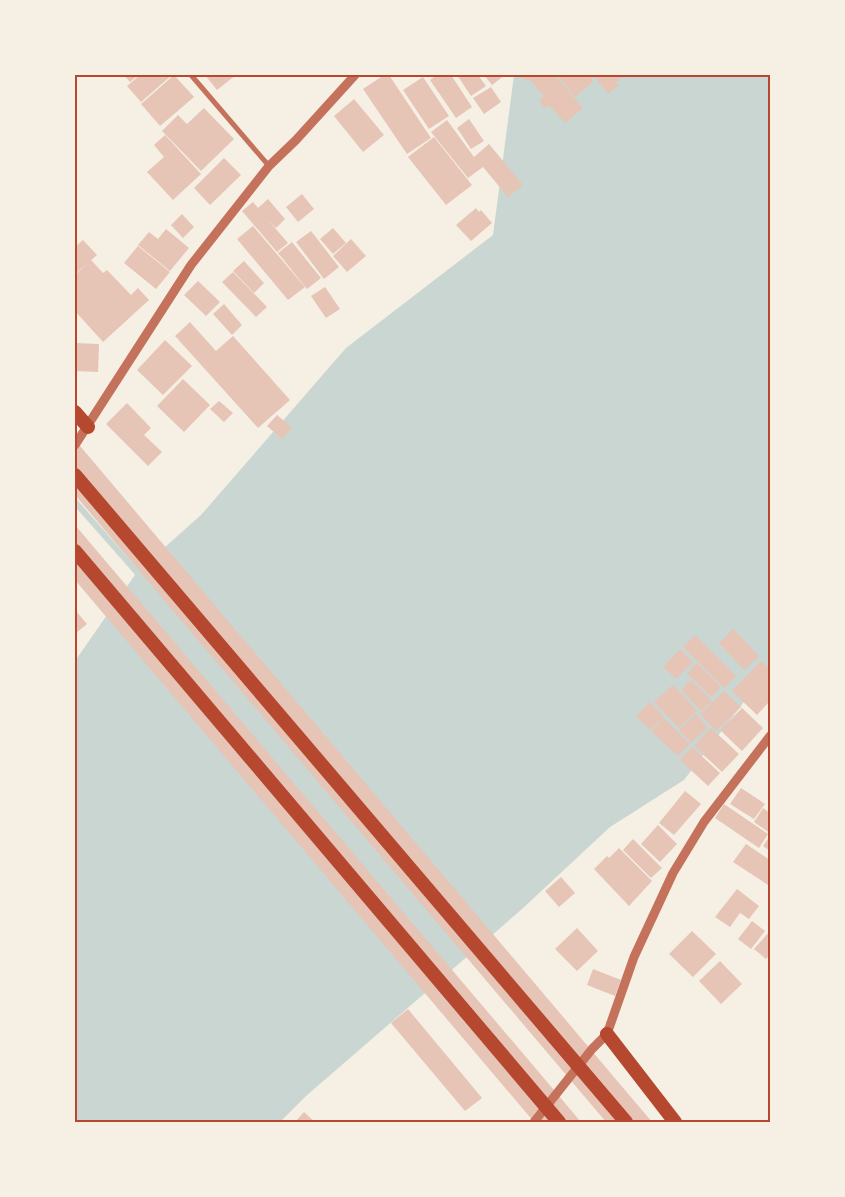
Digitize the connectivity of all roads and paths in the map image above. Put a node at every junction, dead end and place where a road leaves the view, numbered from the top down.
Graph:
1 (191, 75) edge
2 (355, 75) edge
3 (269, 166) junction
4 (75, 412) edge
5 (88, 427) junction
6 (75, 445) edge
7 (75, 475) edge
8 (75, 551) edge
9 (770, 736) edge
10 (607, 1034) junction
11 (534, 1122) edge
12 (559, 1122) edge
13 (626, 1122) edge
14 (675, 1122) edge

1 - 3 street
2 - 3 street
3 - 5 street
4 - 5 highway
5 - 6 street
7 - 13 highway
8 - 12 highway
9 - 10 street
10 - 11 street
10 - 14 highway

